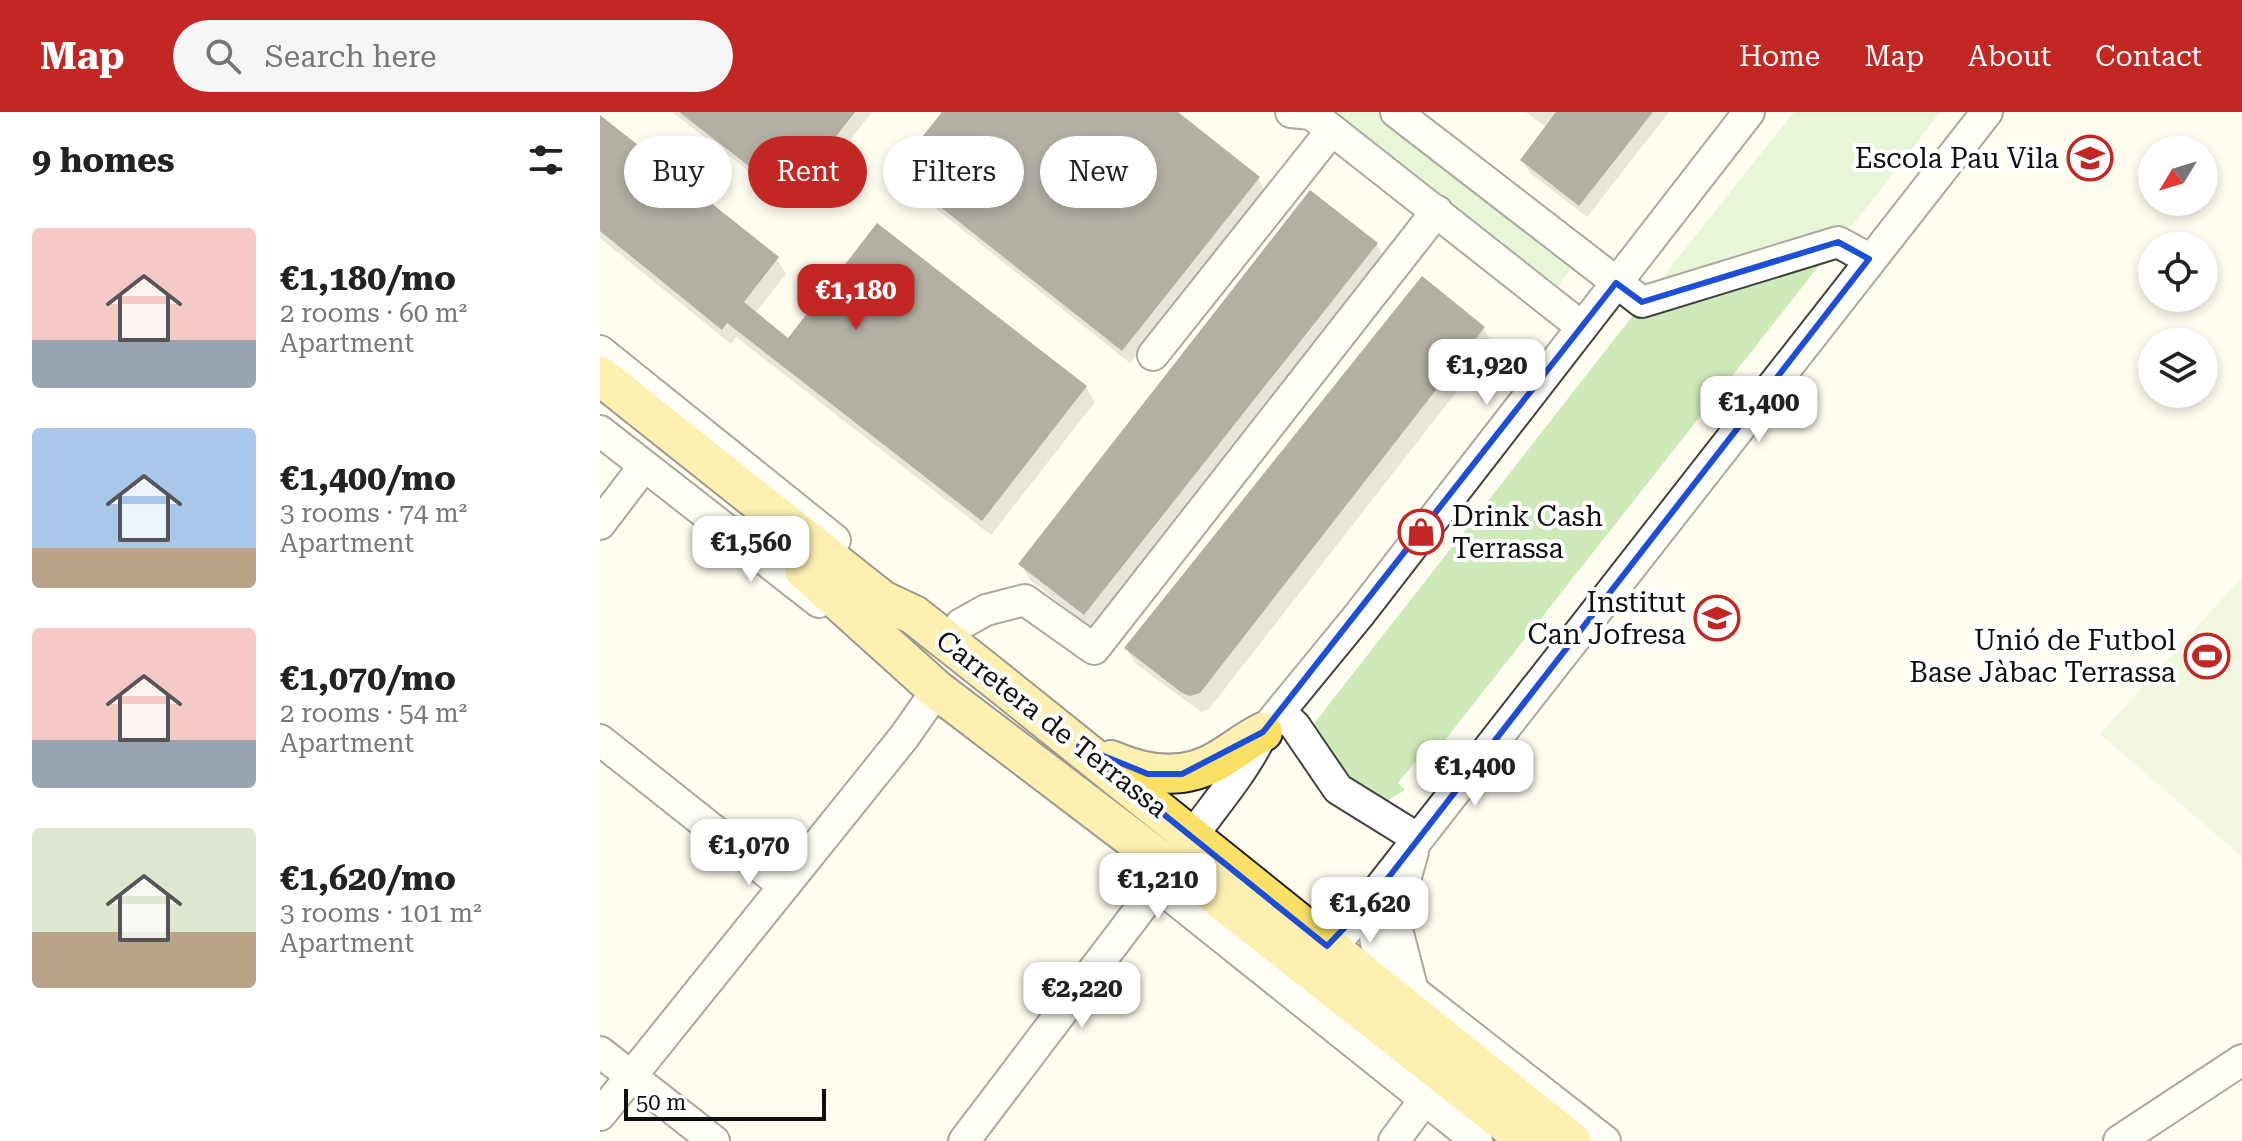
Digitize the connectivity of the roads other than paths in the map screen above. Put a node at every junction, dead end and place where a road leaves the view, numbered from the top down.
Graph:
1 (1291, 112) edge
2 (1396, 112) edge
3 (1749, 112) edge
4 (1987, 112) edge
5 (1332, 130) junction
6 (1437, 211) junction
7 (1869, 259) junction
8 (1616, 283) junction
9 (1582, 327) junction
10 (600, 351) edge
11 (1153, 355) dead end
12 (600, 376) edge
13 (600, 404) edge
14 (600, 431) edge
15 (644, 466) junction
16 (600, 524) edge
17 (914, 615) junction
18 (961, 624) dead end
19 (937, 690) junction
20 (1271, 722) junction
21 (600, 740) edge
22 (1079, 746) junction
23 (1191, 834) junction
24 (1417, 838) junction
25 (1164, 877) junction
26 (784, 886) junction
27 (1199, 900) junction
28 (1371, 900) junction
29 (1327, 946) junction
30 (1404, 1009) junction
31 (600, 1052) edge
32 (2242, 1060) edge
33 (631, 1077) junction
34 (1425, 1099) junction
35 (600, 1115) edge
36 (714, 1141) edge
37 (964, 1141) edge
38 (1394, 1141) edge
39 (1477, 1141) edge
40 (1528, 1141) edge
41 (1571, 1141) edge
42 (1605, 1141) edge
43 (2119, 1141) edge

1 - 5 street
2 - 8 street
3 - 8 street
4 - 7 street
5 - 6 street
5 - 11 street
6 - 9 street
6 - 18 street
7 - 8 street
7 - 24 street
8 - 9 street
9 - 20 street
10 - 17 street
12 - 17 main road, Carretera de Terrassa
13 - 19 main road, Carretera de Terrassa
14 - 15 street
15 - 16 street
15 - 19 street
17 - 22 main road, Carretera de Terrassa
19 - 25 main road, Carretera de Terrassa
19 - 26 street
20 - 22 main road
20 - 23 street
20 - 24 street
21 - 26 street
22 - 23 main road, Carretera de Terrassa
23 - 25 street
23 - 29 main road, Carretera de Terrassa
24 - 28 street
24 - 42 street
25 - 27 main road, Carretera de Terrassa
25 - 37 street
26 - 33 street
27 - 29 street
27 - 34 street
27 - 40 main road, Carretera de Terrassa
28 - 29 street
28 - 30 street
29 - 30 main road, Carretera de Terrassa
30 - 41 main road, Carretera de Terrassa
31 - 33 street
32 - 43 street
33 - 35 street
33 - 36 street
34 - 38 street
34 - 39 street

